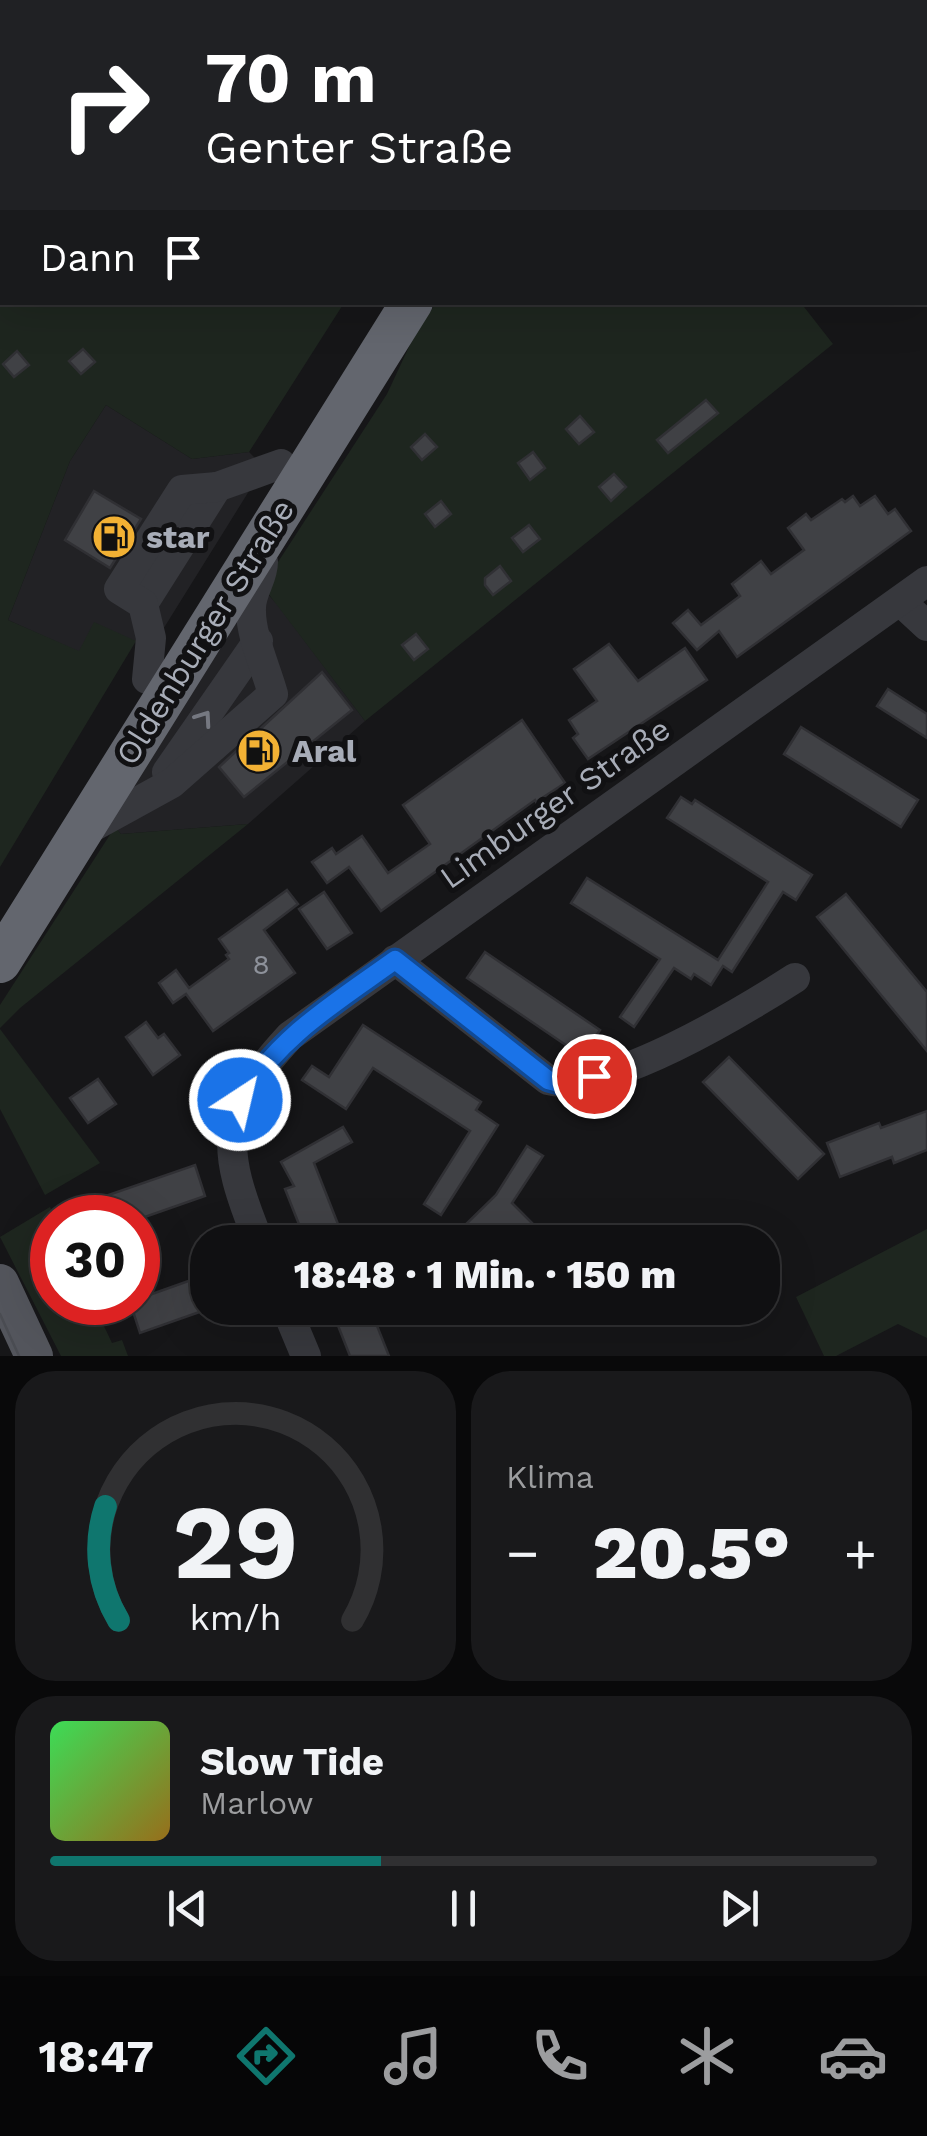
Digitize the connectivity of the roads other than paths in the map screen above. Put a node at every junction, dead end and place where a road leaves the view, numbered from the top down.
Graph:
1 (380, 305) edge
2 (410, 305) edge
3 (281, 464) junction
4 (263, 538) junction
5 (927, 581) edge
6 (900, 601) junction
7 (927, 626) edge
8 (258, 641) junction
9 (146, 680) junction
10 (150, 795) junction
11 (80, 834) junction
12 (0, 915) edge
13 (395, 960) junction
14 (0, 962) edge
15 (795, 978) dead end
16 (253, 1225) edge
17 (0, 1283) edge
18 (293, 1325) edge
19 (34, 1356) edge
20 (306, 1356) edge

1 - 3 highway, Oldenburger Straße
2 - 4 highway, Oldenburger Straße
3 - 9 highway, Oldenburger Straße
3 - 9 street
4 - 8 street
4 - 11 highway, Oldenburger Straße
5 - 6 street, Limburger Straße
6 - 7 street
6 - 13 street, Limburger Straße
10 -> 8 street
8 - 10 street
9 - 12 highway, Oldenburger Straße
10 - 11 street
11 - 14 highway, Oldenburger Straße
13 - 15 street
13 - 16 street, Limburger Straße
17 - 19 main road
18 - 20 street

